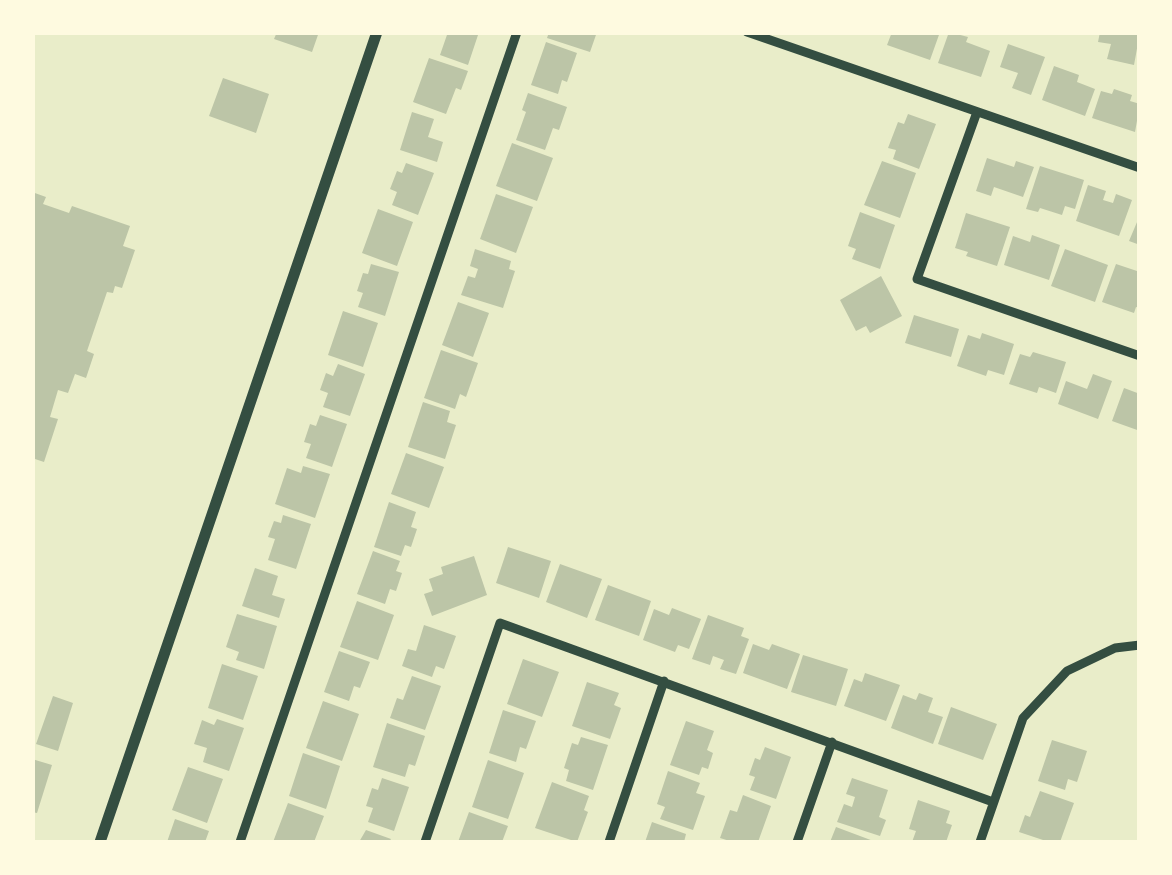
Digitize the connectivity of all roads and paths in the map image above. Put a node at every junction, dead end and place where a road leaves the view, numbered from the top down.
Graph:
1 (377, 32) edge
2 (517, 32) edge
3 (747, 32) edge
4 (977, 112) junction
5 (1140, 168) edge
6 (1140, 356) edge
7 (1140, 645) edge
8 (664, 681) junction
9 (832, 742) junction
10 (994, 802) junction
11 (100, 842) edge
12 (240, 842) edge
13 (425, 842) edge
14 (609, 842) edge
15 (797, 842) edge
16 (980, 842) edge

1 - 11 main road
2 - 12 street
3 - 4 street
4 - 5 street
4 - 6 street
7 - 10 street
8 - 9 street
8 - 13 street
8 - 14 street
9 - 10 street
9 - 15 street
10 - 16 street

